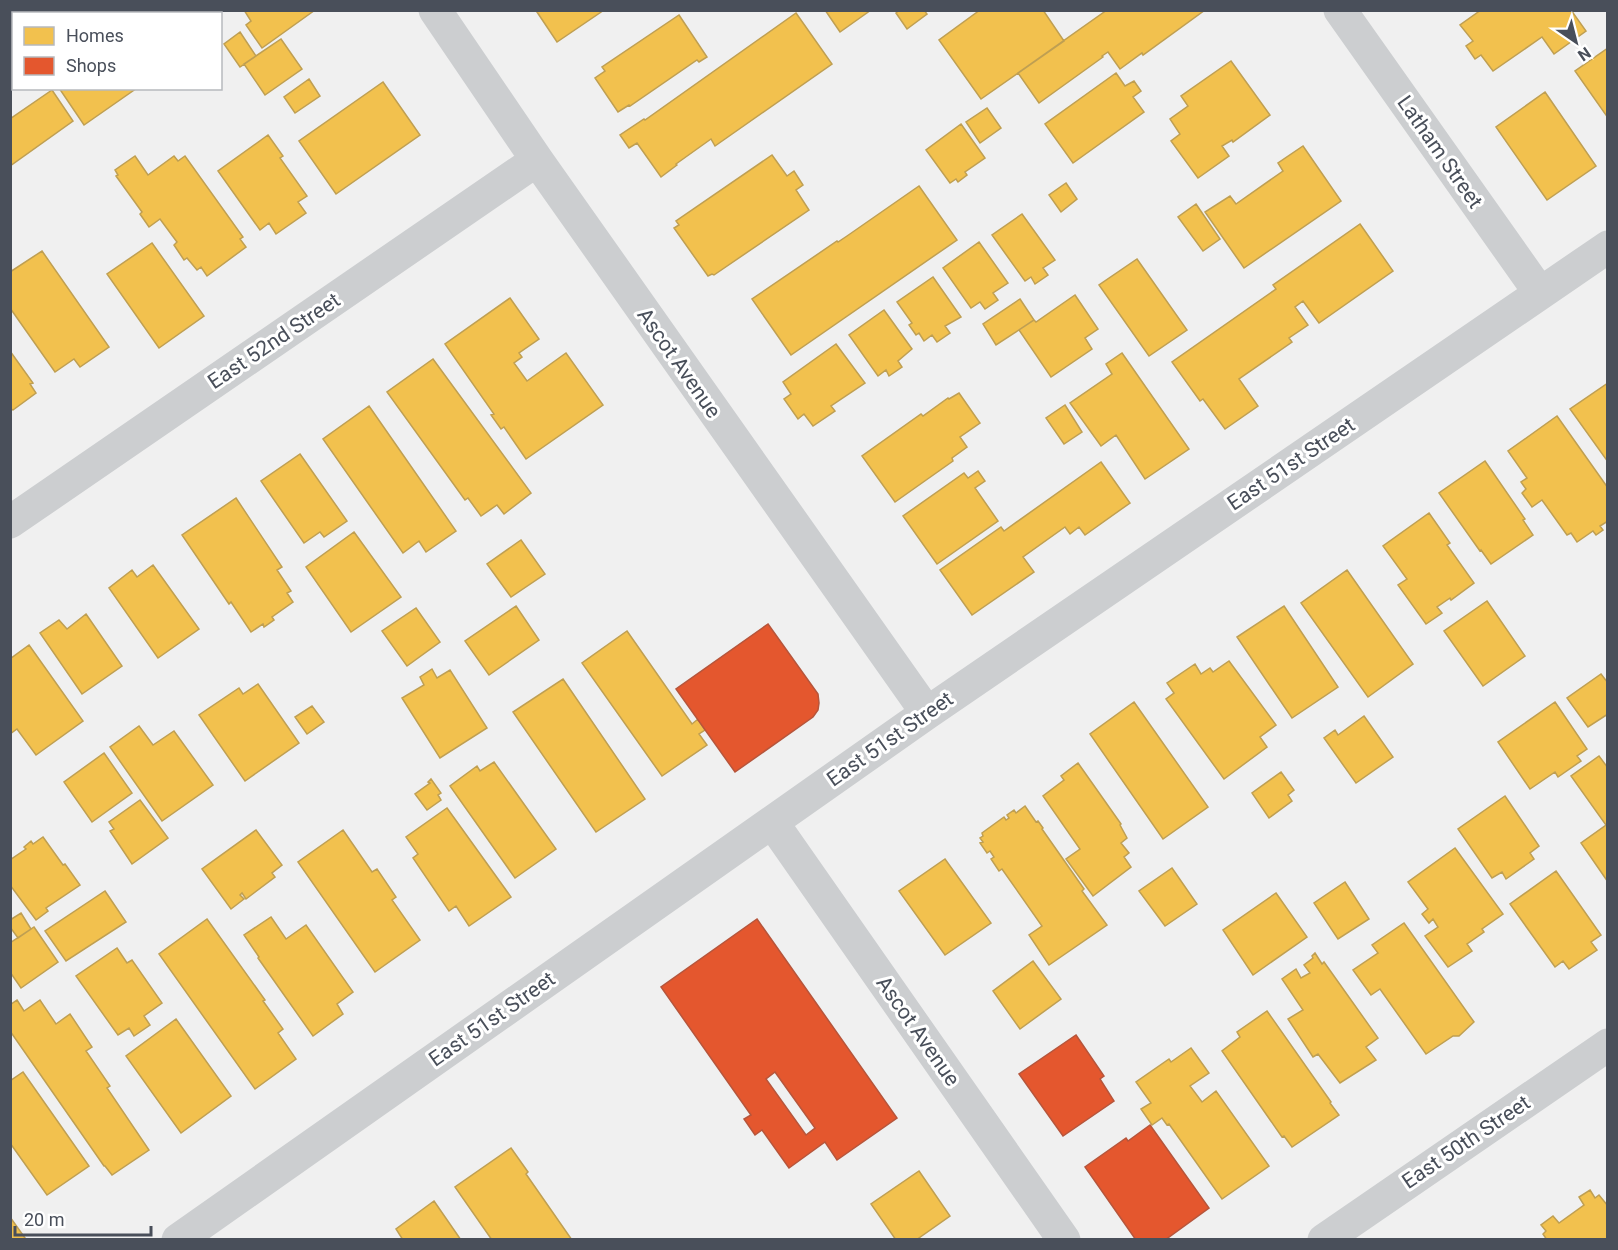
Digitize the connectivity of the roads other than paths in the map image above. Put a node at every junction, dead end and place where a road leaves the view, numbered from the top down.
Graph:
1 (435, 10) edge
2 (1340, 10) edge
3 (537, 160) junction
4 (1608, 246) edge
5 (1540, 293) junction
6 (10, 522) edge
7 (927, 713) junction
8 (772, 822) junction
9 (1608, 1046) edge
10 (178, 1239) edge
11 (1064, 1239) edge
12 (1324, 1239) edge

1 - 3 street, Ascot Avenue
2 - 5 street, Latham Street
3 - 6 street, East 52nd Street
3 - 7 street, Ascot Avenue
4 - 5 street, East 51st Street
5 - 7 street, East 51st Street
7 - 8 street, East 51st Street
8 - 10 street, East 51st Street
8 - 11 street, Ascot Avenue
9 - 12 street, East 50th Street

